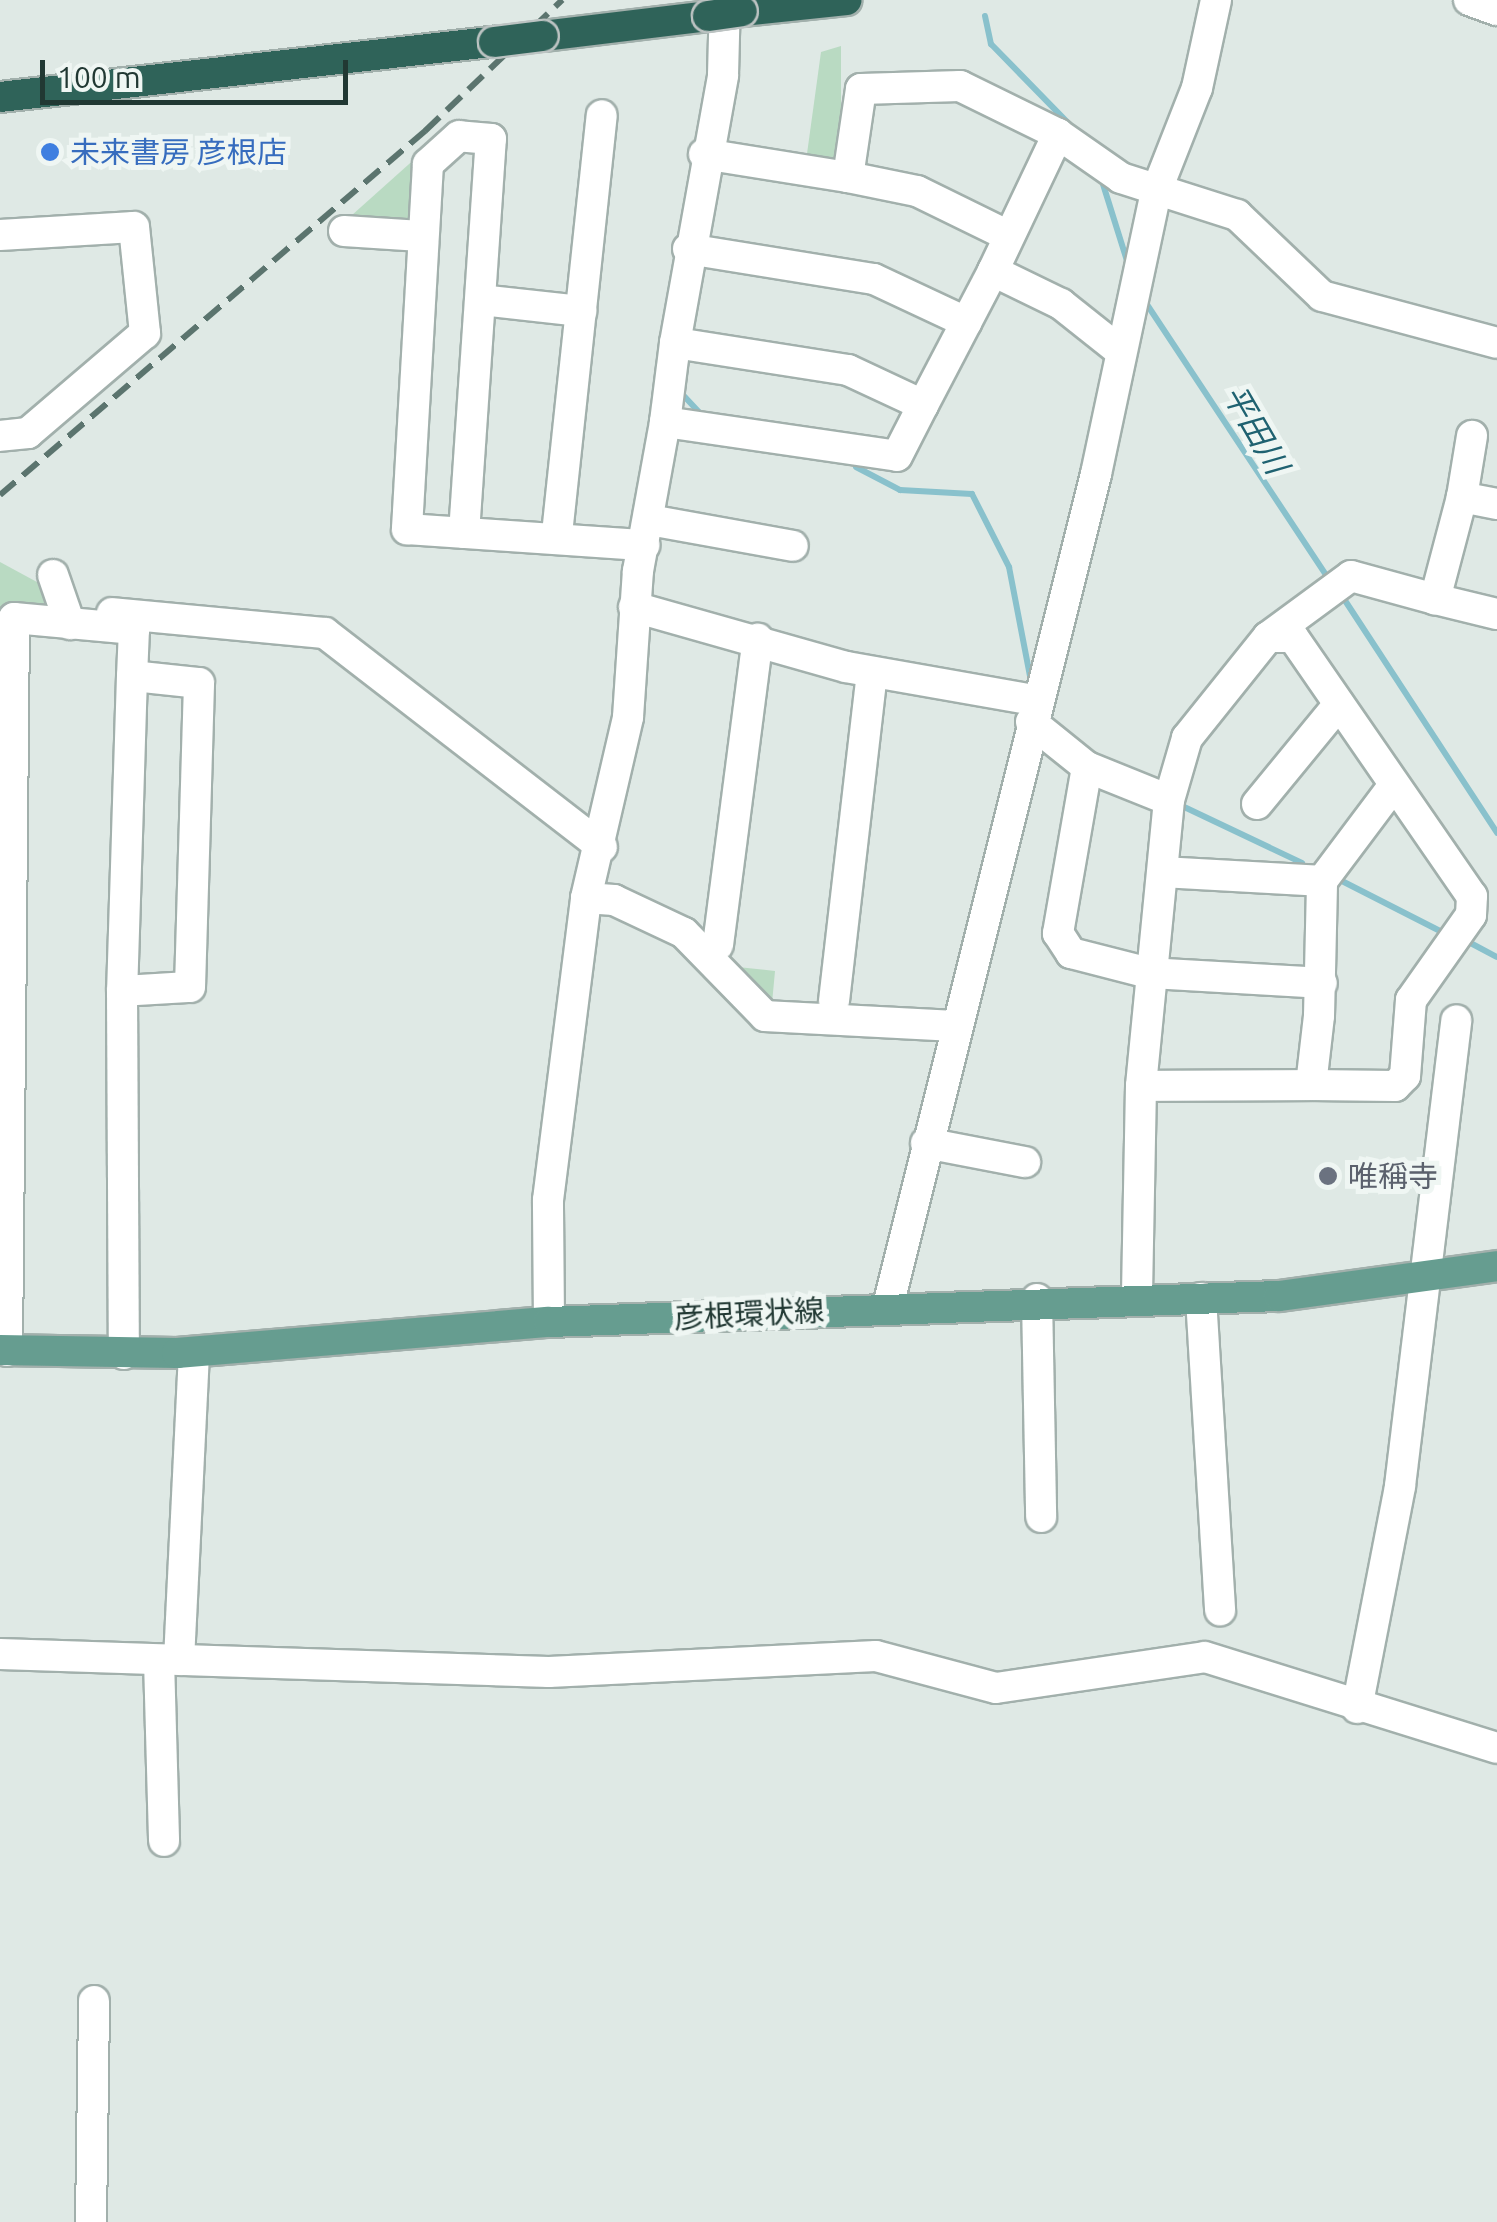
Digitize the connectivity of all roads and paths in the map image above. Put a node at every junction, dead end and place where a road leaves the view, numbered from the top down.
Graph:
1 (846, 0) edge
2 (1216, 0) edge
3 (1469, 0) edge
4 (725, 9) edge
5 (1497, 10) edge
6 (0, 98) edge
7 (602, 115) dead end
8 (1058, 134) junction
9 (704, 154) junction
10 (848, 177) junction
11 (1156, 192) junction
12 (344, 231) dead end
13 (0, 235) edge
14 (421, 236) junction
15 (1009, 236) junction
16 (688, 249) junction
17 (992, 271) junction
18 (480, 300) junction
19 (581, 310) junction
20 (966, 322) junction
21 (675, 343) junction
22 (1497, 343) edge
23 (1120, 351) junction
24 (923, 405) junction
25 (665, 422) junction
26 (0, 436) edge
27 (1472, 436) dead end
28 (1462, 497) junction
29 (1497, 504) edge
30 (464, 532) junction
31 (646, 533) junction
32 (556, 534) junction
33 (794, 546) dead end
34 (53, 575) dead end
35 (1436, 599) junction
36 (634, 607) junction
37 (1497, 614) edge
38 (70, 616) junction
39 (7, 618) edge
40 (1268, 638) junction
41 (758, 639) junction
42 (872, 672) junction
43 (132, 676) junction
44 (1340, 704) junction
45 (1032, 711) junction
46 (1087, 767) junction
47 (1394, 784) junction
48 (1169, 800) junction
49 (1256, 804) dead end
50 (602, 848) junction
51 (1163, 872) junction
52 (1322, 881) junction
53 (586, 898) junction
54 (718, 946) dead end
55 (6, 973) edge
56 (1149, 973) junction
57 (1322, 983) junction
58 (122, 990) junction
59 (834, 1001) dead end
60 (1456, 1020) dead end
61 (955, 1026) junction
62 (1311, 1085) junction
63 (1141, 1086) junction
64 (926, 1143) junction
65 (1025, 1162) dead end
66 (1497, 1266) edge
67 (1428, 1280) junction
68 (1137, 1298) junction
69 (1201, 1298) junction
70 (1036, 1300) junction
71 (888, 1306) junction
72 (548, 1322) junction
73 (4, 1350) edge
74 (194, 1352) junction
75 (124, 1354) junction
76 (1041, 1518) dead end
77 (1220, 1610) dead end
78 (0, 1654) edge
79 (169, 1660) junction
80 (1357, 1708) junction
81 (1497, 1748) edge
82 (164, 1841) dead end
83 (94, 2001) dead end
84 (91, 2222) edge

1 - 4 highway
2 - 11 street
3 - 5 street
4 - 6 highway, bridge
4 - 9 street
7 - 19 street
8 - 10 street
8 - 11 street
8 - 15 street
9 - 10 street
9 - 16 street
10 - 15 street
11 - 22 street
11 - 23 street
12 - 14 street
13 - 26 street
14 - 18 street
14 - 30 street
15 - 17 street
16 - 20 street
16 - 21 street
17 - 20 street
17 - 23 street
18 - 19 street
18 - 30 street
19 - 32 street
20 - 24 street
21 - 24 street
21 - 25 street
23 - 45 street
24 - 25 street
25 - 31 street
27 - 28 street
28 - 29 street
28 - 35 street
30 - 32 street
31 - 32 street
31 - 33 street
31 - 36 street
34 - 38 street
35 - 37 street
35 - 40 street
36 - 41 street
36 - 50 street
38 - 39 street
38 - 43 street
38 - 50 street
39 - 55 street
40 - 44 street
40 - 48 street
41 - 42 street
41 - 54 street
42 - 45 street
42 - 59 street
43 - 58 street
43 - 58 street
44 - 47 street
44 - 49 street
45 - 46 street
45 - 61 street
46 - 48 street
46 - 56 street
47 - 52 street
47 - 62 street
48 - 51 street
50 - 53 street
51 - 52 street
51 - 56 street
52 - 57 street
53 - 61 street
53 - 72 street
55 - 73 street
56 - 57 street
56 - 63 street
57 - 62 street
58 - 75 street
60 - 67 street
61 - 64 street
62 - 63 street
63 - 68 street
64 - 65 street
64 - 71 street
66 - 67 main road, 彦根環状線
67 - 69 main road, 彦根環状線
67 - 80 street
68 - 69 main road, 彦根環状線
68 - 70 main road, 彦根環状線
69 - 77 street
70 - 71 main road, 彦根環状線
70 - 76 street
71 - 72 main road, 彦根環状線
72 - 74 main road, 彦根環状線
73 - 75 main road, 彦根環状線
74 - 75 main road, 彦根環状線
74 - 79 street
78 - 79 street
79 - 80 street
79 - 82 street
80 - 81 street
83 - 84 street

